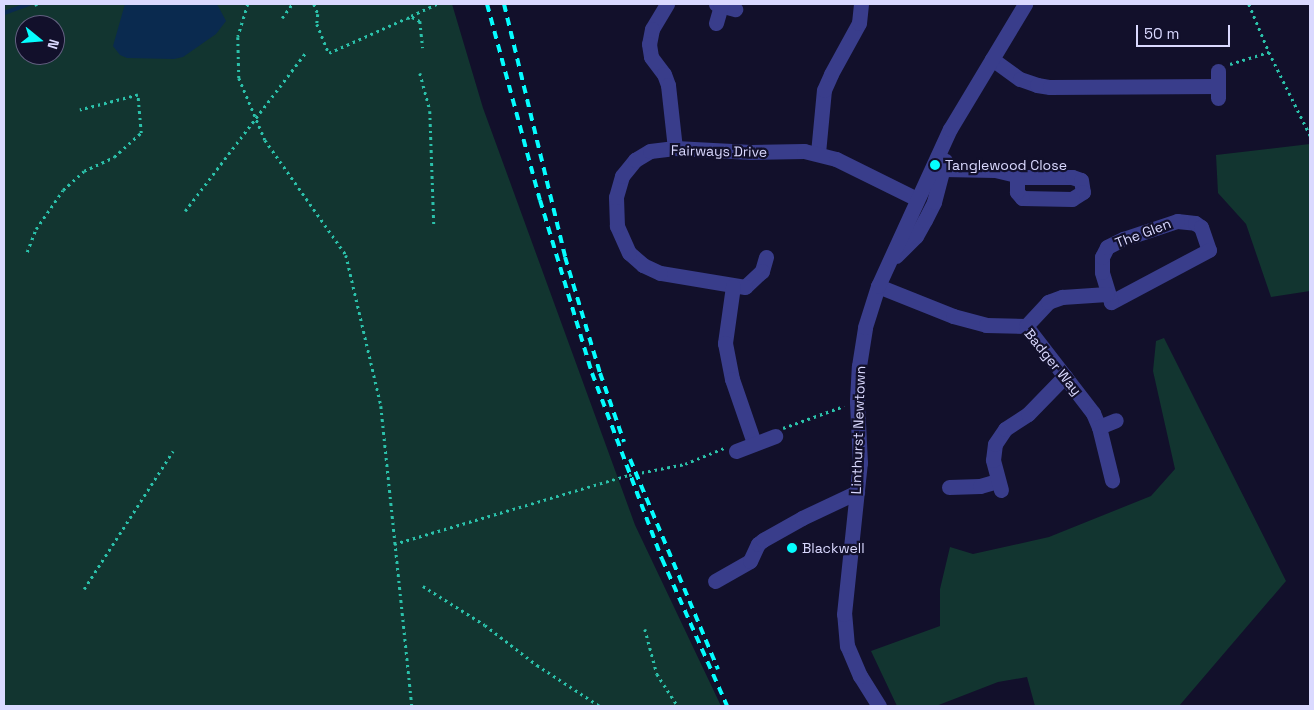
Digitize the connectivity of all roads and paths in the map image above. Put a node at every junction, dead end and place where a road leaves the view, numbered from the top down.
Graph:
1 (248, 4) edge
2 (292, 4) edge
3 (314, 4) edge
4 (438, 4) edge
5 (667, 4) edge
6 (861, 4) edge
7 (1025, 4) edge
8 (1249, 4) edge
9 (724, 6) edge
10 (411, 16) dead end
11 (282, 18) dead end
12 (716, 23) dead end
13 (423, 48) dead end
14 (307, 51) dead end
15 (1269, 52) junction
16 (992, 59) junction
17 (420, 73) dead end
18 (1218, 85) joint
19 (80, 110) dead end
20 (256, 118) junction
21 (950, 130) junction
22 (1310, 136) edge
23 (675, 148) junction
24 (818, 153) junction
25 (943, 169) junction
26 (1017, 176) dead end
27 (917, 199) junction
28 (185, 211) dead end
29 (434, 228) dead end
30 (26, 252) dead end
31 (766, 257) dead end
32 (888, 263) junction
33 (878, 286) junction
34 (739, 287) junction
35 (1107, 294) junction
36 (1026, 326) junction
37 (1065, 376) junction
38 (857, 401) junction
39 (1116, 420) dead end
40 (1100, 434) junction
41 (775, 436) joint
42 (754, 443) junction
43 (173, 451) dead end
44 (736, 451) joint
45 (1112, 480) dead end
46 (949, 487) dead end
47 (857, 492) junction
48 (394, 544) junction
49 (715, 581) dead end
50 (423, 586) dead end
51 (84, 589) dead end
52 (645, 629) dead end
53 (412, 706) edge
54 (600, 706) edge
55 (678, 706) edge
56 (879, 706) edge

1 - 20 path
2 - 11 path
3 - 13 path
4 - 10 path
5 - 23 street
6 - 24 street
7 - 16 street, Linthurst Newtown
8 - 15 path
9 - 12 street
14 - 20 path
15 - 18 path
15 - 22 path
16 - 18 street
16 - 21 street, Linthurst Newtown
17 - 29 path
19 - 30 path
20 - 28 path
20 - 48 path
21 - 25 street
21 - 27 street, Linthurst Newtown
23 - 24 street, Fairways Drive
23 - 34 street, Fairways Drive
24 - 27 street, Fairways Drive
25 - 26 street
25 - 32 street
27 - 32 street, Linthurst Newtown
31 - 34 street
32 - 33 street, Linthurst Newtown
33 - 36 street, Badger Way
33 - 38 street, Linthurst Newtown
34 - 42 street
35 - 35 street, The Glen
35 - 36 street, The Glen
36 - 37 street, Badger Way
37 - 40 street, Badger Way
37 - 46 street
38 - 41 path
38 - 47 street, Linthurst Newtown
39 - 40 street
40 - 45 street, Badger Way
41 - 42 street
42 - 44 street
43 - 51 path
44 - 48 path
47 - 49 street
47 - 56 street, Linthurst Newtown
48 - 53 path
50 - 54 path
52 - 55 path

